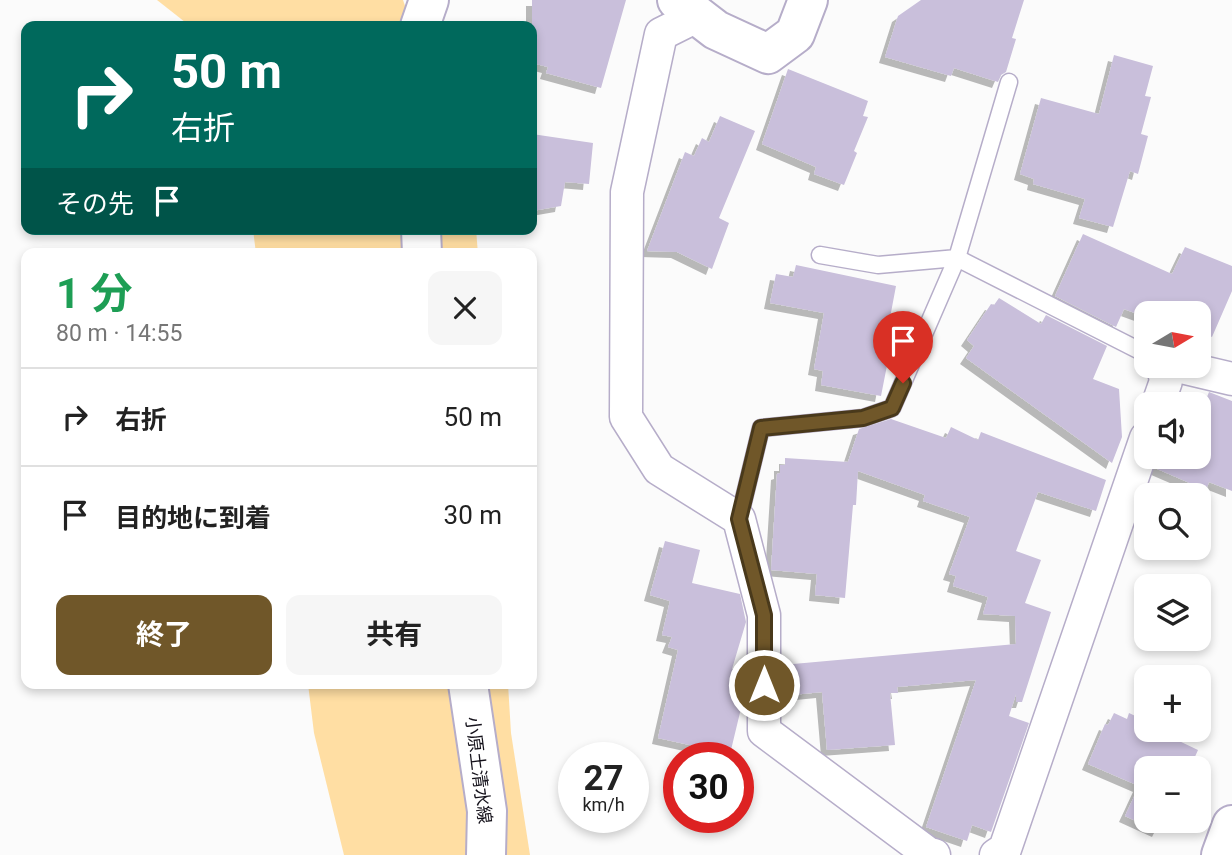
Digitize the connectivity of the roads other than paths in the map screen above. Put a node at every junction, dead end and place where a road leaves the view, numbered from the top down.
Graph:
1 (429, 0) edge
2 (808, 0) edge
3 (687, 8) edge
4 (422, 21) edge
5 (1009, 82) dead end
6 (820, 255) dead end
7 (957, 258) junction
8 (1134, 348) edge
9 (1211, 374) edge
10 (1232, 379) edge
11 (1135, 469) edge
12 (739, 519) junction
13 (469, 689) edge
14 (1232, 825) edge
15 (486, 855) edge
16 (934, 855) edge
17 (996, 855) edge
18 (1220, 855) edge

1 - 4 main road
2 - 3 main road
3 - 12 street
5 - 7 lane
6 - 7 lane
7 - 8 lane
7 - 12 lane
9 - 10 street
11 - 17 street
12 - 16 street
13 - 15 main road, 小原土清水線
14 - 18 main road

